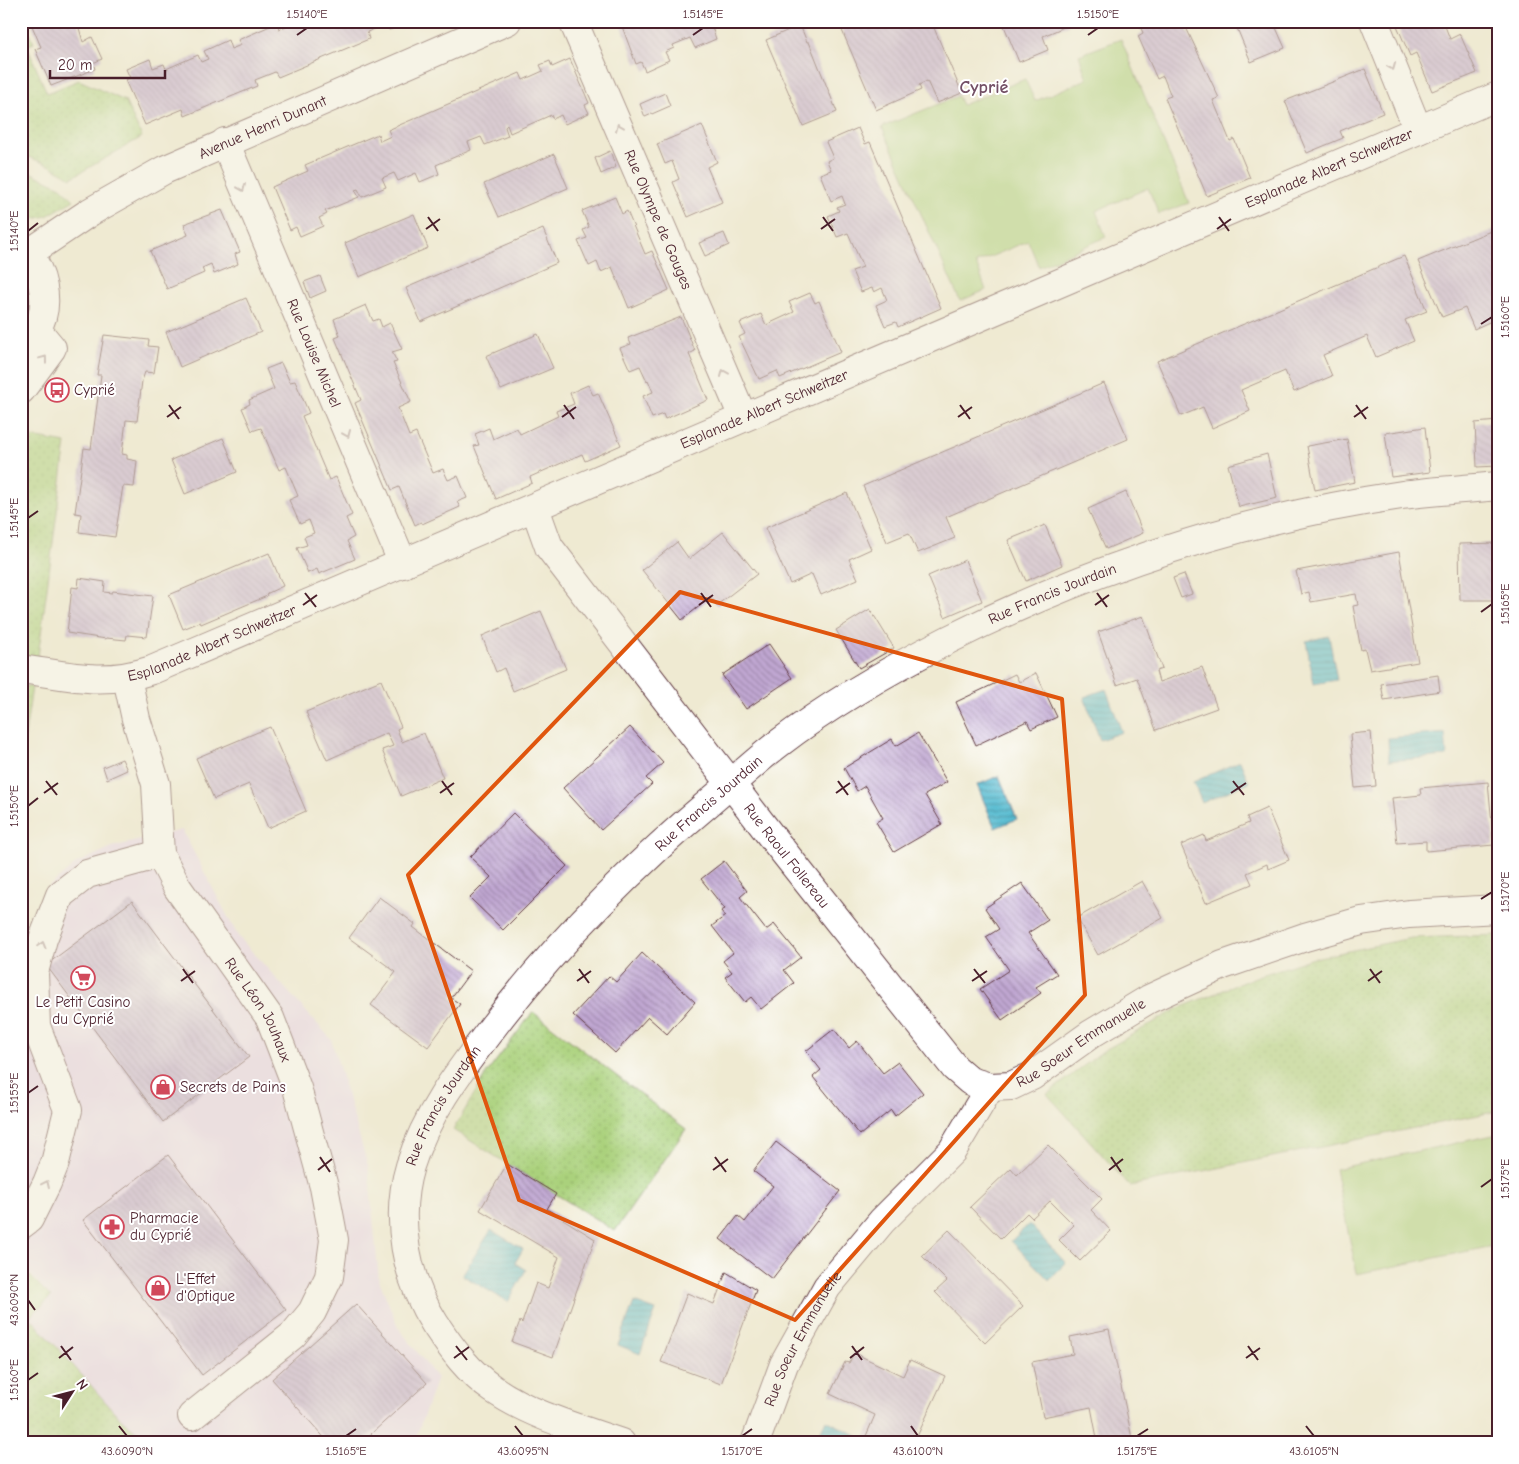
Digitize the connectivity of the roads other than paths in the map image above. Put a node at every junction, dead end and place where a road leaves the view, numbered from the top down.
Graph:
1 (507, 21) edge
2 (572, 21) edge
3 (1374, 21) edge
4 (1498, 96) edge
5 (1418, 130) junction
6 (225, 142) junction
7 (25, 250) edge
8 (29, 339) edge
9 (21, 390) edge
10 (743, 418) junction
11 (1498, 486) edge
12 (535, 508) junction
13 (403, 564) junction
14 (21, 669) edge
15 (127, 678) junction
16 (731, 784) junction
17 (160, 854) junction
18 (1498, 909) edge
19 (990, 1087) junction
20 (21, 1225) edge
21 (192, 1416) dead end
22 (621, 1443) edge
23 (754, 1443) edge

1 - 6 street, Avenue Henri Dunant
10 -> 2 street, Rue Olympe de Gouges
3 -> 5 street
4 - 5 street, Esplanade Albert Schweitzer
5 - 10 street, Esplanade Albert Schweitzer
6 - 7 street, Avenue Henri Dunant
6 -> 13 street, Rue Louise Michel
7 - 8 street
9 -> 8 street
10 - 12 street, Esplanade Albert Schweitzer
11 - 16 street, Rue Francis Jourdain
12 - 13 street, Esplanade Albert Schweitzer
12 - 16 street, Rue Raoul Follereau
13 - 15 street, Esplanade Albert Schweitzer
14 - 15 street, Esplanade Albert Schweitzer
15 - 17 street, Rue Léon Jouhaux
16 - 19 street, Rue Raoul Follereau
16 - 22 street, Rue Francis Jourdain
20 -> 17 street
17 - 21 street, Rue Léon Jouhaux
18 - 19 street, Rue Soeur Emmanuelle
19 - 23 street, Rue Soeur Emmanuelle

